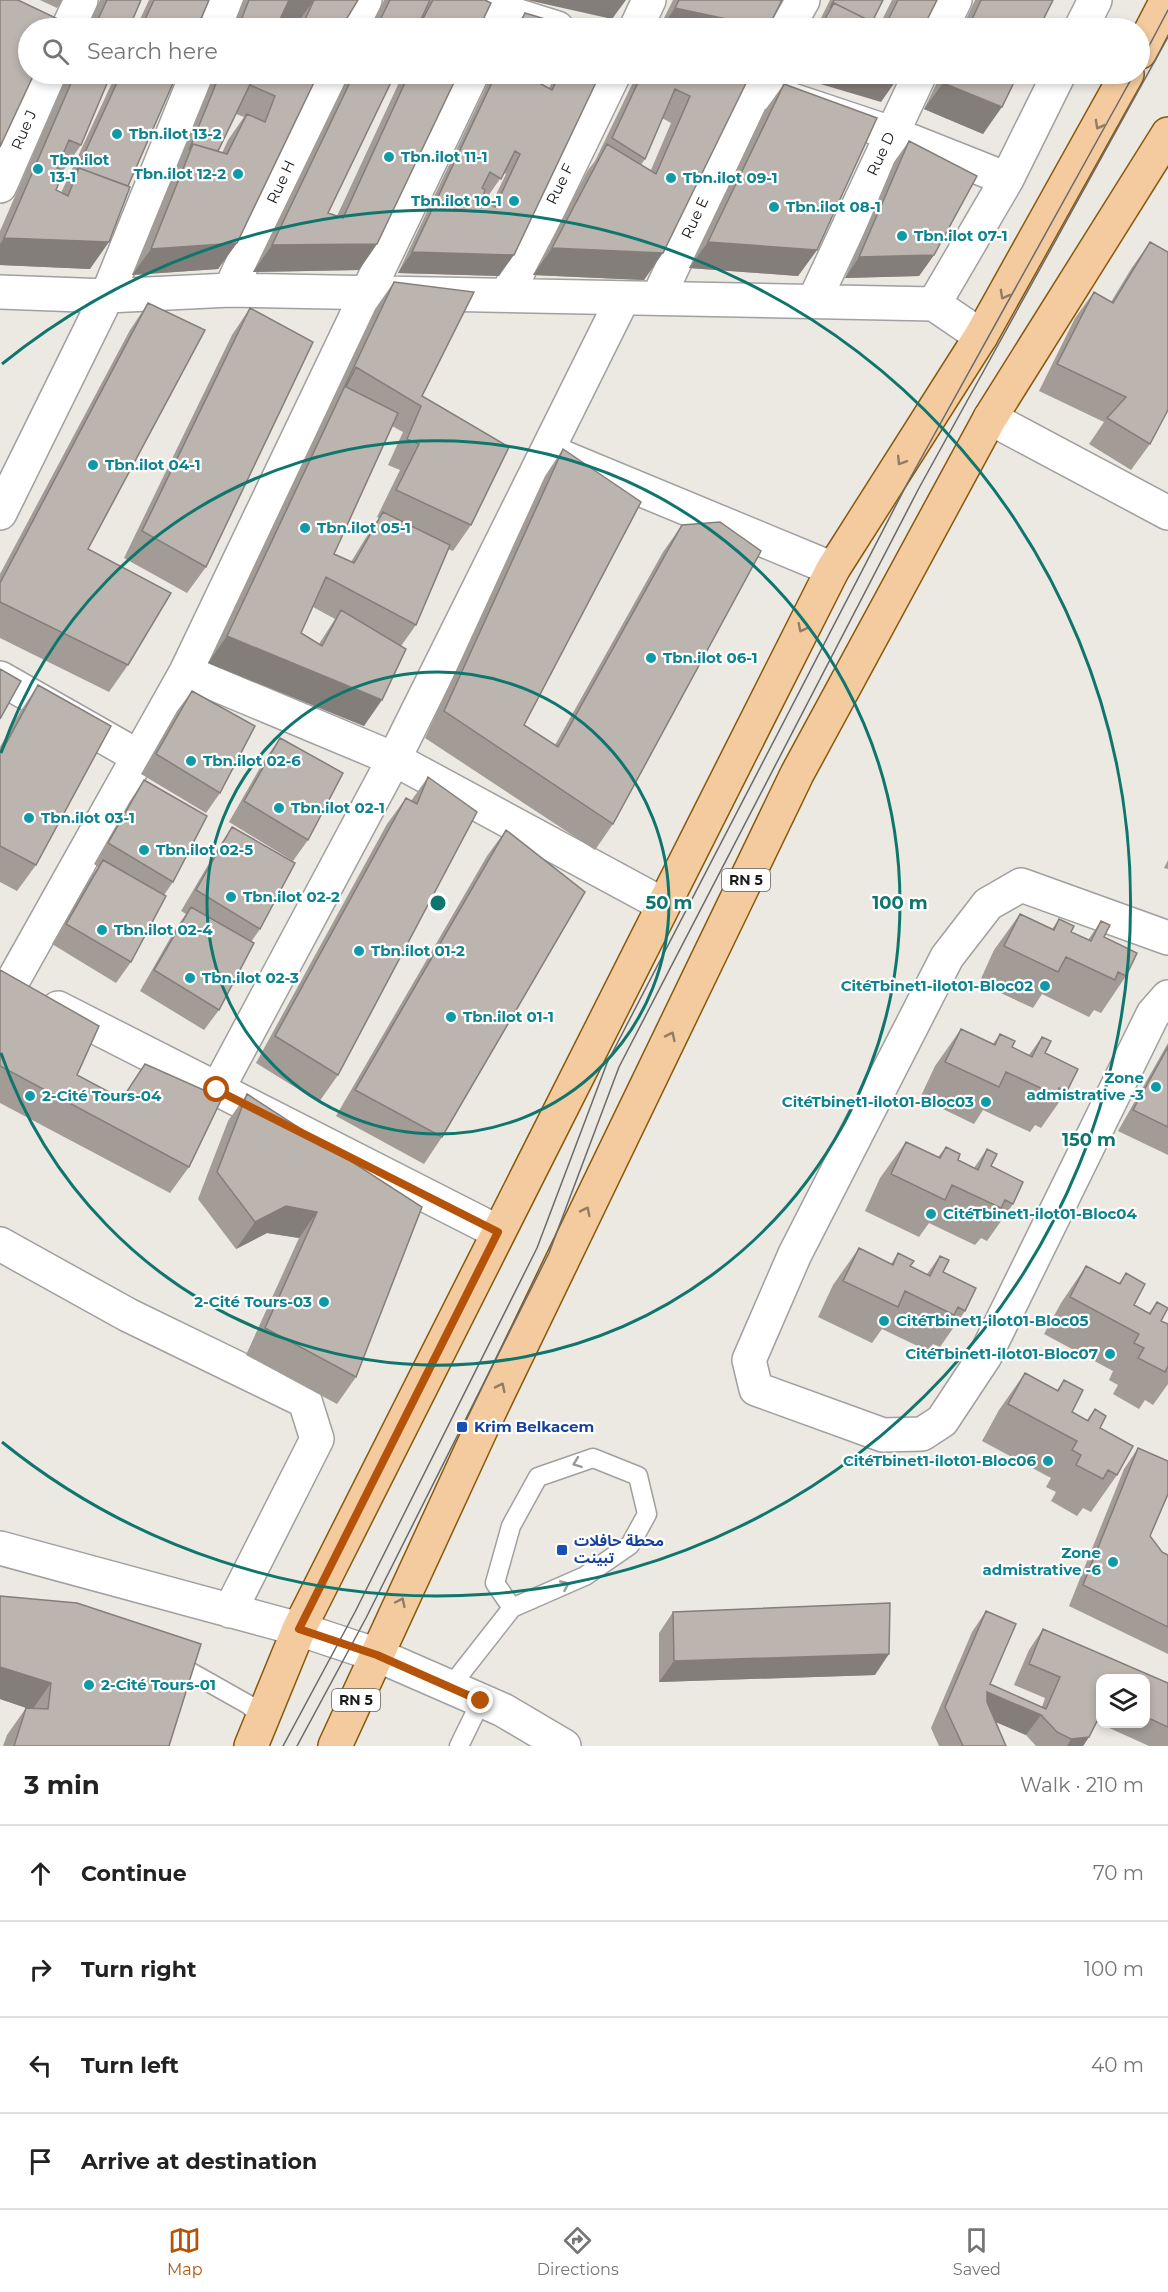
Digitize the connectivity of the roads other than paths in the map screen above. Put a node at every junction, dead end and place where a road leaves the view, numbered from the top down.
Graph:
1 (81, 0) edge
2 (227, 0) edge
3 (365, 0) edge
4 (467, 0) edge
5 (650, 0) edge
6 (802, 0) edge
7 (955, 0) edge
8 (1095, 0) edge
9 (1167, 0) edge
10 (500, 14) edge
11 (73, 18) edge
12 (220, 18) edge
13 (356, 18) edge
14 (516, 18) edge
15 (641, 18) edge
16 (792, 18) edge
17 (946, 18) edge
18 (1086, 18) edge
19 (1150, 33) edge
20 (45, 84) edge
21 (193, 84) edge
22 (326, 84) edge
23 (467, 84) edge
24 (609, 84) edge
25 (758, 84) edge
26 (770, 84) edge
27 (915, 84) edge
28 (1054, 84) edge
29 (1121, 84) edge
30 (891, 133) junction
31 (1168, 134) edge
32 (1007, 179) junction
33 (0, 186) edge
34 (230, 290) junction
35 (0, 292) edge
36 (369, 292) junction
37 (507, 295) junction
38 (107, 296) junction
39 (623, 298) junction
40 (658, 298) junction
41 (814, 301) junction
42 (934, 304) junction
43 (981, 336) junction
44 (990, 418) junction
45 (547, 450) junction
46 (0, 513) edge
47 (1168, 513) edge
48 (833, 569) junction
49 (186, 672) junction
50 (0, 678) edge
51 (139, 757) junction
52 (394, 759) junction
53 (662, 904) junction
54 (1168, 938) edge
55 (6, 981) edge
56 (1168, 997) edge
57 (217, 1090) junction
58 (498, 1232) junction
59 (0, 1244) edge
60 (0, 1548) edge
61 (512, 1608) junction
62 (230, 1611) junction
63 (299, 1629) junction
64 (152, 1651) edge
65 (377, 1655) junction
66 (450, 1687) junction
67 (481, 1701) junction
68 (256, 1732) edge
69 (335, 1746) edge
70 (459, 1746) edge
71 (564, 1746) edge

1 - 11 street
2 - 12 street
3 - 13 street
4 - 10 street
5 - 15 street
6 - 16 street
7 - 17 street
8 - 18 street
9 - 19 main road
10 - 14 street
20 - 33 street, Rue J
21 - 38 street
22 - 34 street, Rue H
23 - 36 street
24 - 37 street, Rue F
25 - 40 street, Rue E
26 - 30 street
27 - 30 street, Rue D
28 - 32 street
29 -> 43 main road
30 - 32 street
30 - 41 street, Rue D
31 - 44 main road, RN 5
32 - 42 street
34 - 36 street
34 - 38 street
35 - 38 street
36 - 37 street
36 - 49 street
37 - 39 street
38 - 46 street
39 - 40 street
39 - 45 street
40 - 41 street
41 - 42 street
42 - 43 street
43 -> 48 main road
44 - 47 street
65 -> 44 main road, RN 5
45 - 48 street
45 - 52 street
48 -> 53 main road
49 - 51 street
49 - 52 street
50 - 51 street
51 - 55 street
52 - 53 street
52 - 57 street
53 - 58 main road
54 - 56 street
55 - 57 street
57 - 58 street
58 - 63 main road
59 - 62 street
60 - 62 street
61 -> 61 lane
61 - 66 lane
62 - 63 street
63 - 65 street
63 - 68 main road
64 - 68 lane
65 - 66 street
65 - 69 main road, RN 5
66 - 67 street
67 - 70 lane
67 - 71 street

